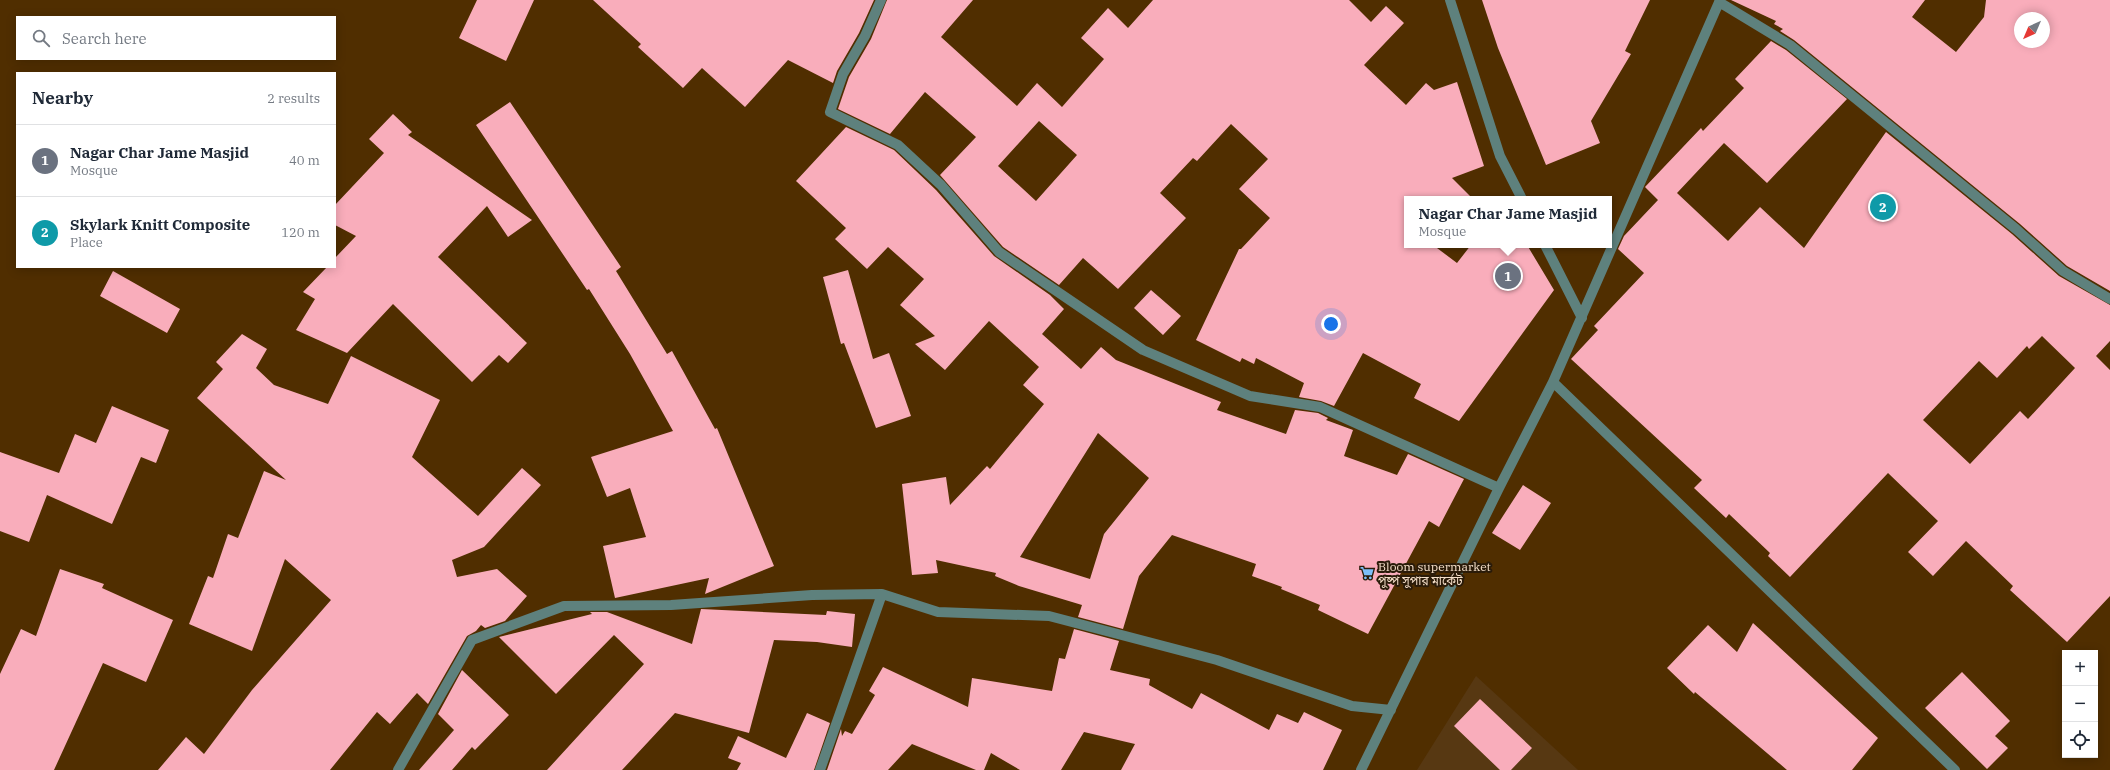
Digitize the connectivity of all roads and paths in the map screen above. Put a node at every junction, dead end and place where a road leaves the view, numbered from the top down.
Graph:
1 (881, 0) edge
2 (1450, 0) edge
3 (1720, 1) edge
4 (1520, 196) edge
5 (1547, 248) edge
6 (2110, 299) edge
7 (1582, 318) junction
8 (1553, 382) junction
9 (1499, 488) junction
10 (882, 594) junction
11 (1391, 710) junction
12 (404, 768) edge
13 (820, 770) edge
14 (1361, 770) edge
15 (1955, 770) edge

1 - 9 street
2 - 4 street
3 - 6 street
3 - 7 street
5 - 7 street
7 - 8 street
8 - 9 street
8 - 15 street
9 - 11 street
10 - 11 street
10 - 12 street
10 - 13 street
11 - 14 street

